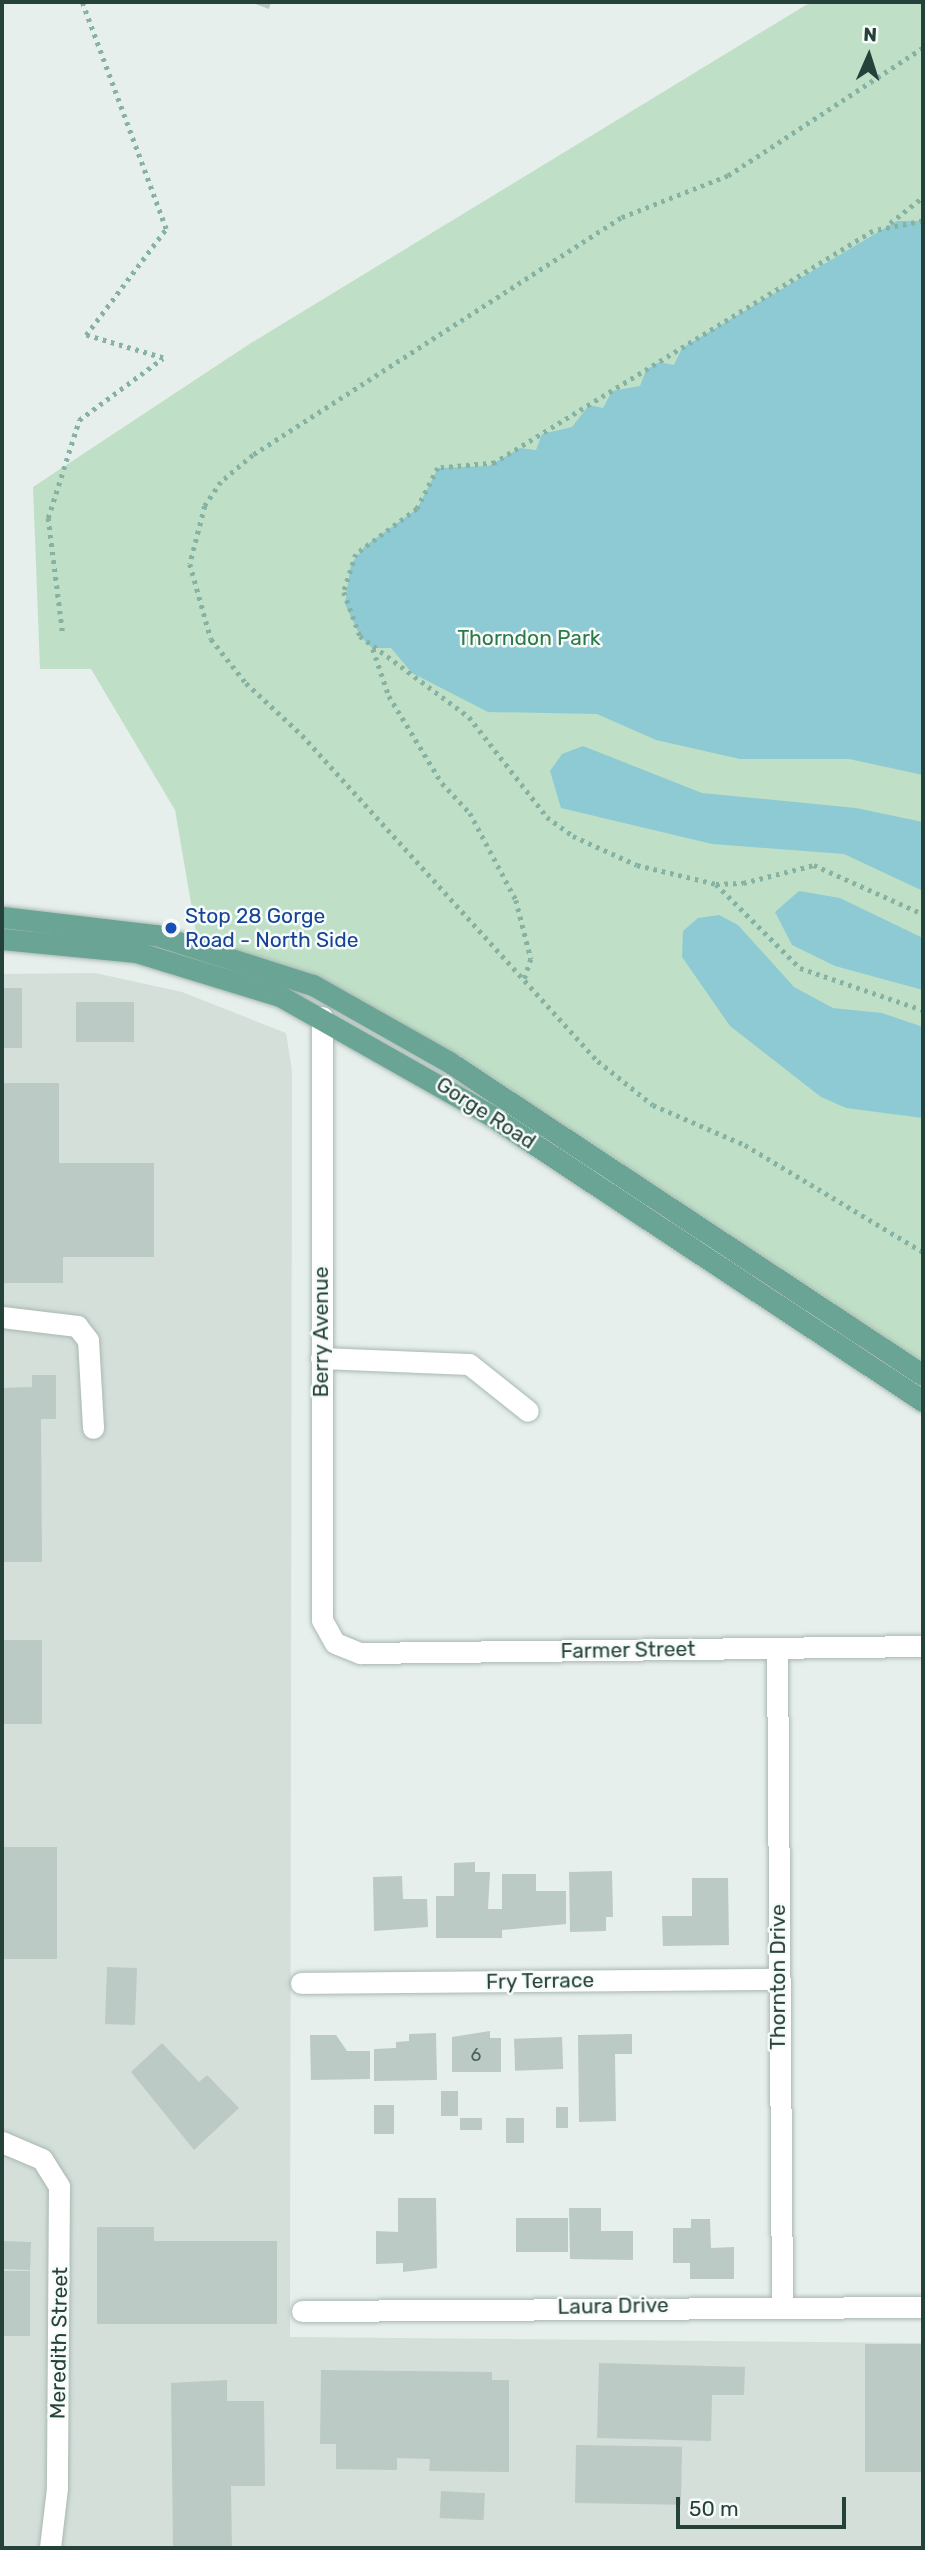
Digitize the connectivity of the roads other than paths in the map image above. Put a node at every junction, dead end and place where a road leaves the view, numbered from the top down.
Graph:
1 (2, 917) edge
2 (2, 939) edge
3 (322, 1017) junction
4 (2, 1317) edge
5 (321, 1358) junction
6 (923, 1375) edge
7 (923, 1401) edge
8 (528, 1411) dead end
9 (93, 1428) dead end
10 (335, 1643) joint
11 (923, 1646) edge
12 (777, 1649) junction
13 (778, 1979) junction
14 (302, 1983) dead end
15 (2, 2142) edge
16 (782, 2304) junction
17 (923, 2307) edge
18 (302, 2311) dead end
19 (50, 2548) edge

1 - 6 main road, Gorge Road
2 - 3 main road, Gorge Road
3 - 5 street, Berry Avenue
3 - 7 main road, Gorge Road
4 - 9 street
5 - 8 street
5 - 10 street, Berry Avenue
10 - 12 street, Farmer Street
11 - 12 street, Farmer Street
12 - 13 street, Thornton Drive
13 - 14 street, Fry Terrace
13 - 16 street, Thornton Drive
15 - 19 street, Meredith Street
16 - 17 street, Laura Drive
16 - 18 street, Laura Drive

